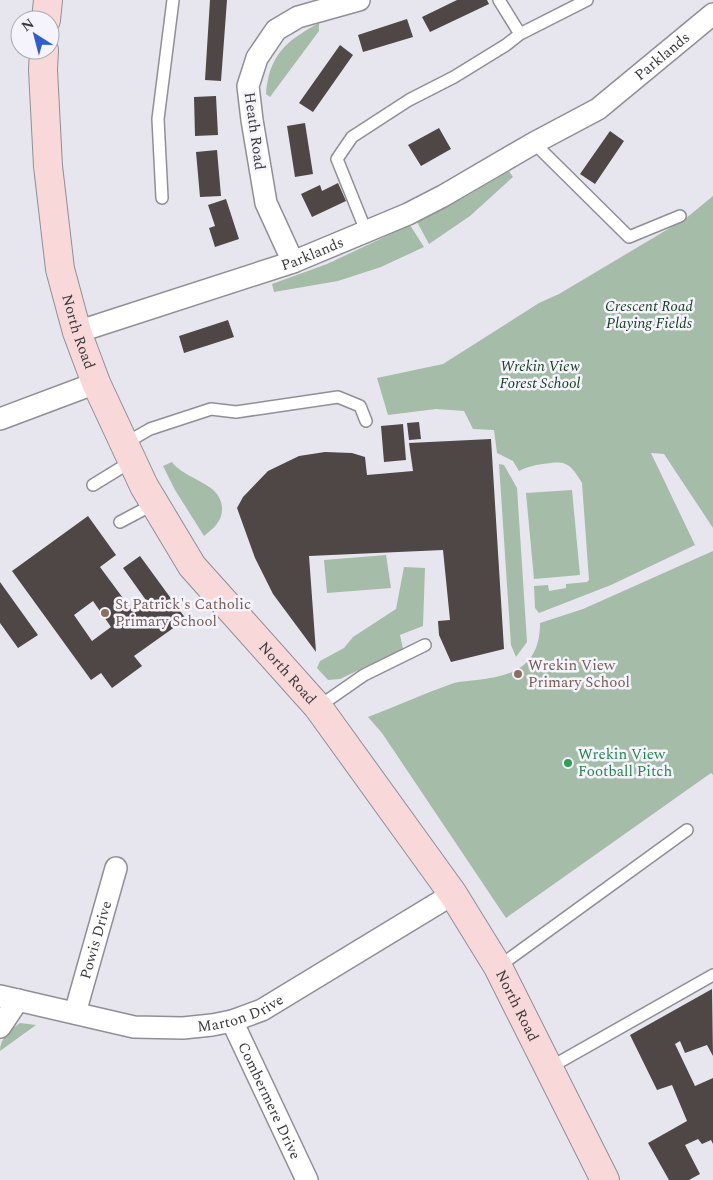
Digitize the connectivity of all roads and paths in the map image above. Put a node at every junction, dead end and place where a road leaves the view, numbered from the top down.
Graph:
1 (173, 0) edge
2 (359, 0) edge
3 (499, 0) edge
4 (586, 0) edge
5 (713, 14) edge
6 (520, 34) junction
7 (44, 60) edge
8 (534, 143) junction
9 (162, 198) dead end
10 (680, 216) dead end
11 (366, 231) junction
12 (293, 262) junction
13 (77, 332) junction
14 (96, 383) junction
15 (0, 419) edge
16 (366, 421) dead end
17 (128, 452) junction
18 (93, 485) dead end
19 (154, 504) junction
20 (120, 522) dead end
21 (425, 645) dead end
22 (318, 707) junction
23 (687, 830) dead end
24 (116, 868) dead end
25 (453, 894) junction
26 (498, 968) junction
27 (713, 975) edge
28 (9, 998) edge
29 (75, 1013) junction
30 (232, 1021) junction
31 (0, 1027) edge
32 (548, 1068) junction
33 (307, 1180) edge
34 (605, 1180) edge

1 - 9 lane
2 - 12 street, Heath Road
3 - 6 lane
4 - 6 lane
5 - 8 street, Parklands
6 - 11 lane
7 - 13 street, North Road
8 - 10 lane
8 - 11 street, Parklands
11 - 12 street, Parklands
12 - 13 street, Parklands
13 - 14 street, North Road
14 - 15 street
14 - 17 street, North Road
16 - 17 lane
17 - 18 lane
17 - 19 street, North Road
19 - 20 lane
19 - 22 street, North Road
21 - 22 lane
22 - 25 street, North Road
23 - 26 lane
24 - 29 street, Powis Drive
25 - 26 street, North Road
25 - 30 street, Marton Drive
26 - 32 street, North Road
27 - 32 lane
28 - 29 street, Marton Drive
28 - 31 street
29 - 30 street, Marton Drive
30 - 33 street, Combermere Drive
32 - 34 street, North Road

